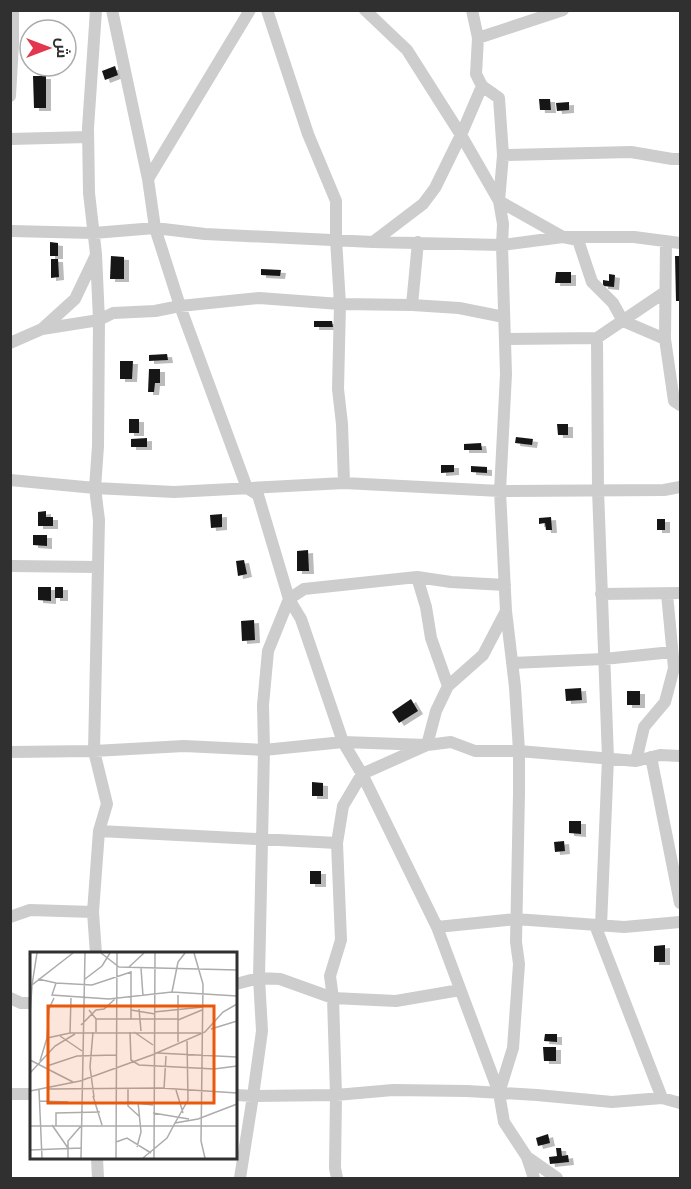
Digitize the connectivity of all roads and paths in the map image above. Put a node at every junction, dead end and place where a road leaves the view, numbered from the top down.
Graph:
1 (13, 10) edge
2 (96, 10) edge
3 (112, 10) edge
4 (250, 10) edge
5 (267, 10) edge
6 (365, 10) edge
7 (472, 10) edge
8 (563, 10) edge
9 (478, 38) junction
10 (12, 44) edge
11 (482, 86) junction
12 (10, 96) edge
13 (461, 135) junction
14 (88, 137) junction
15 (10, 139) edge
16 (503, 155) junction
17 (681, 159) edge
18 (148, 179) junction
19 (500, 201) junction
20 (155, 228) junction
21 (10, 231) edge
22 (94, 233) junction
23 (563, 237) junction
24 (336, 239) junction
25 (666, 241) junction
26 (373, 242) junction
27 (418, 242) junction
28 (681, 243) edge
29 (502, 245) junction
30 (96, 254) junction
31 (666, 292) junction
32 (340, 304) junction
33 (412, 304) junction
34 (180, 306) junction
35 (504, 317) junction
36 (99, 320) junction
37 (623, 321) junction
38 (42, 329) junction
39 (597, 338) junction
40 (505, 339) junction
41 (665, 339) junction
42 (10, 343) edge
43 (681, 405) edge
44 (11, 480) edge
45 (344, 483) junction
46 (94, 488) junction
47 (248, 488) junction
48 (681, 488) edge
49 (598, 490) junction
50 (500, 491) junction
51 (10, 566) edge
52 (98, 567) junction
53 (417, 577) junction
54 (505, 585) junction
55 (681, 593) edge
56 (602, 594) junction
57 (667, 594) junction
58 (289, 599) junction
59 (506, 611) junction
60 (672, 652) junction
61 (604, 659) junction
62 (512, 663) junction
63 (448, 686) junction
64 (343, 742) junction
65 (427, 745) junction
66 (264, 750) junction
67 (10, 752) edge
68 (94, 752) junction
69 (519, 752) junction
70 (681, 756) edge
71 (651, 757) junction
72 (608, 758) junction
73 (636, 761) junction
74 (362, 774) junction
75 (99, 831) junction
76 (261, 839) junction
77 (337, 843) junction
78 (681, 903) edge
79 (93, 912) junction
80 (10, 917) edge
81 (516, 919) junction
82 (681, 922) edge
83 (598, 925) junction
84 (437, 927) junction
85 (96, 952) edge
86 (259, 978) junction
87 (237, 984) edge
88 (460, 990) junction
89 (10, 998) edge
90 (333, 998) junction
91 (30, 1003) edge
92 (499, 1093) junction
93 (10, 1094) edge
94 (30, 1094) edge
95 (237, 1095) edge
96 (336, 1095) junction
97 (253, 1096) junction
98 (662, 1098) junction
99 (681, 1103) edge
100 (527, 1158) junction
101 (97, 1159) edge
102 (98, 1179) edge
103 (240, 1179) edge
104 (337, 1179) edge
105 (534, 1179) edge
106 (557, 1179) edge

1 - 10 street
2 - 14 street
3 - 18 street
4 - 18 street
5 - 24 street
6 - 13 street
7 - 9 street
8 - 9 street
9 - 11 street
10 - 12 street
11 - 13 street
11 - 16 street
13 - 19 street
13 - 26 street
14 - 15 street
14 - 22 street
16 - 17 street
16 - 19 street
18 - 20 street
19 - 23 street
19 - 29 street
20 - 22 street
20 - 24 street
20 - 34 street
21 - 22 street
22 - 30 street
23 - 25 street
23 - 29 street
23 - 37 street
24 - 26 street
24 - 32 street
25 - 28 street
25 - 31 street
26 - 27 street
27 - 29 street
27 - 33 street
29 - 35 street
30 - 36 street
30 - 38 street
31 - 37 street
31 - 41 street
32 - 33 street
32 - 34 street
32 - 45 street
33 - 35 street
34 - 36 street
34 - 47 street
35 - 40 street
36 - 38 street
36 - 46 street
37 - 39 street
37 - 41 street
38 - 42 street
39 - 40 street
39 - 49 street
40 - 50 street
41 - 43 street
44 - 46 street
45 - 47 street
45 - 50 street
46 - 47 street
46 - 52 street
47 - 58 street
48 - 49 street
49 - 50 street
49 - 56 street
50 - 54 street
51 - 52 street
52 - 68 street
53 - 54 street
53 - 58 street
53 - 63 street
54 - 59 street
55 - 57 street
56 - 57 street
56 - 61 street
57 - 60 street
58 - 64 street
58 - 66 street
59 - 62 street
59 - 63 street
60 - 61 street
60 - 73 street
61 - 62 street
61 - 72 street
62 - 69 street
63 - 65 street
64 - 65 street
64 - 66 street
64 - 74 street
65 - 69 street
65 - 74 street
66 - 68 street
66 - 76 street
67 - 68 street
68 - 75 street
69 - 72 street
69 - 81 street
70 - 71 street
71 - 73 street
71 - 78 street
72 - 73 street
72 - 83 street
74 - 77 street
74 - 84 street
75 - 76 street
75 - 79 street
76 - 77 street
76 - 86 street
77 - 90 street
79 - 80 street
79 - 85 street
81 - 83 street
81 - 84 street
81 - 92 street
82 - 83 street
83 - 98 street
84 - 88 street
86 - 87 street
86 - 90 street
86 - 97 street
88 - 90 street
88 - 92 street
89 - 91 street
90 - 96 street
92 - 96 street
92 - 98 street
92 - 100 street
93 - 94 street
95 - 97 street
96 - 97 street
96 - 104 street
97 - 103 street
98 - 99 street
100 - 105 street
100 - 106 street
101 - 102 street

